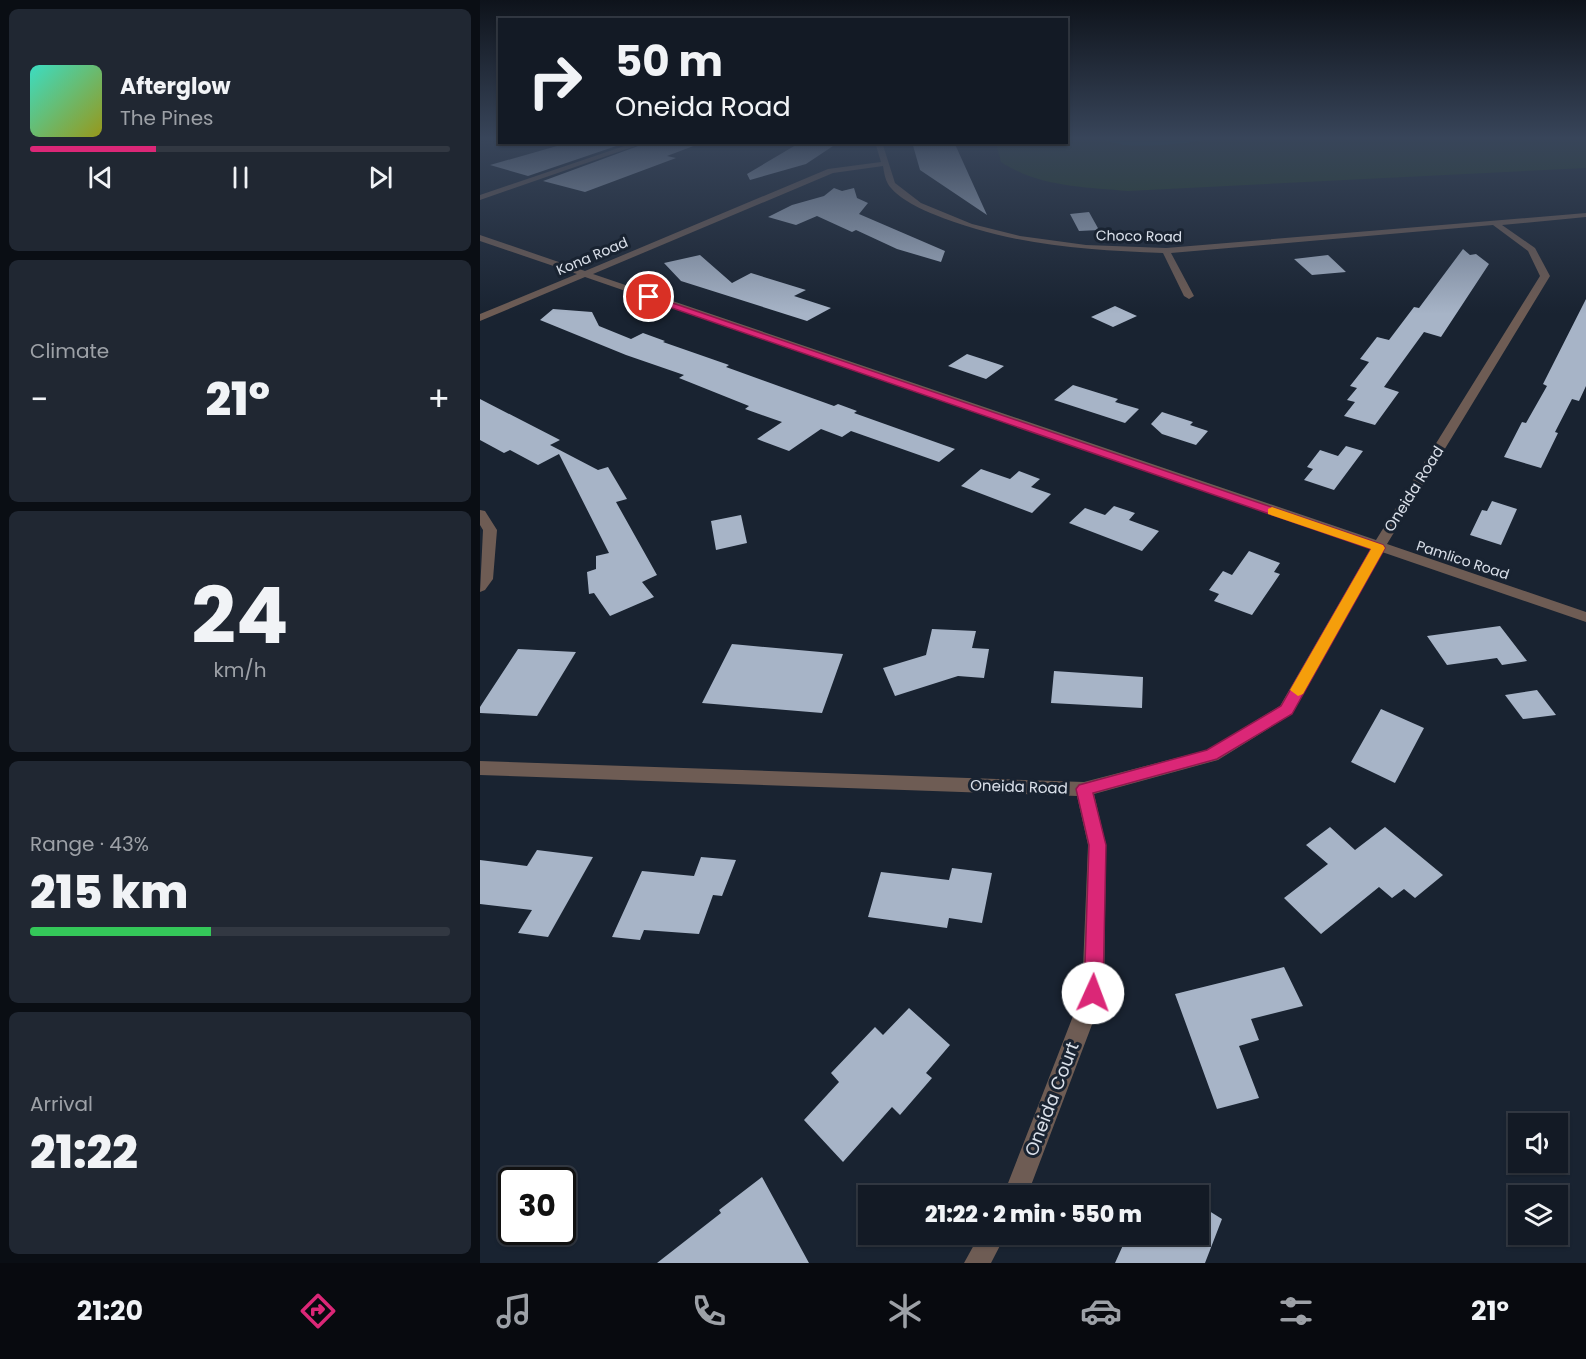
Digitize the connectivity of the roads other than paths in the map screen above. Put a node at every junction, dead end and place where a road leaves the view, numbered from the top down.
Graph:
1 (769, 197) edge
2 (908, 197) edge
3 (1586, 215) edge
4 (1496, 224) junction
5 (480, 238) edge
6 (1166, 251) junction
7 (582, 275) junction
8 (1189, 296) dead end
9 (480, 318) edge
10 (480, 514) edge
11 (1378, 548) junction
12 (480, 587) edge
13 (1586, 617) edge
14 (480, 768) edge
15 (1084, 789) junction
16 (1019, 1185) edge
17 (988, 1245) edge
18 (977, 1263) edge

1 - 7 street, Kona Road
2 - 6 street, Choco Road
3 - 4 street, Choco Road
4 - 6 street, Choco Road
4 - 11 street, Oneida Road
5 - 7 street, Pamlico Road
6 - 8 street
7 - 9 street, Kona Road
7 - 11 street, Pamlico Road
10 - 12 street
11 - 13 street, Pamlico Road
11 - 15 street, Oneida Road
14 - 15 street, Oneida Road
15 - 16 street, Oneida Court
17 - 18 street

